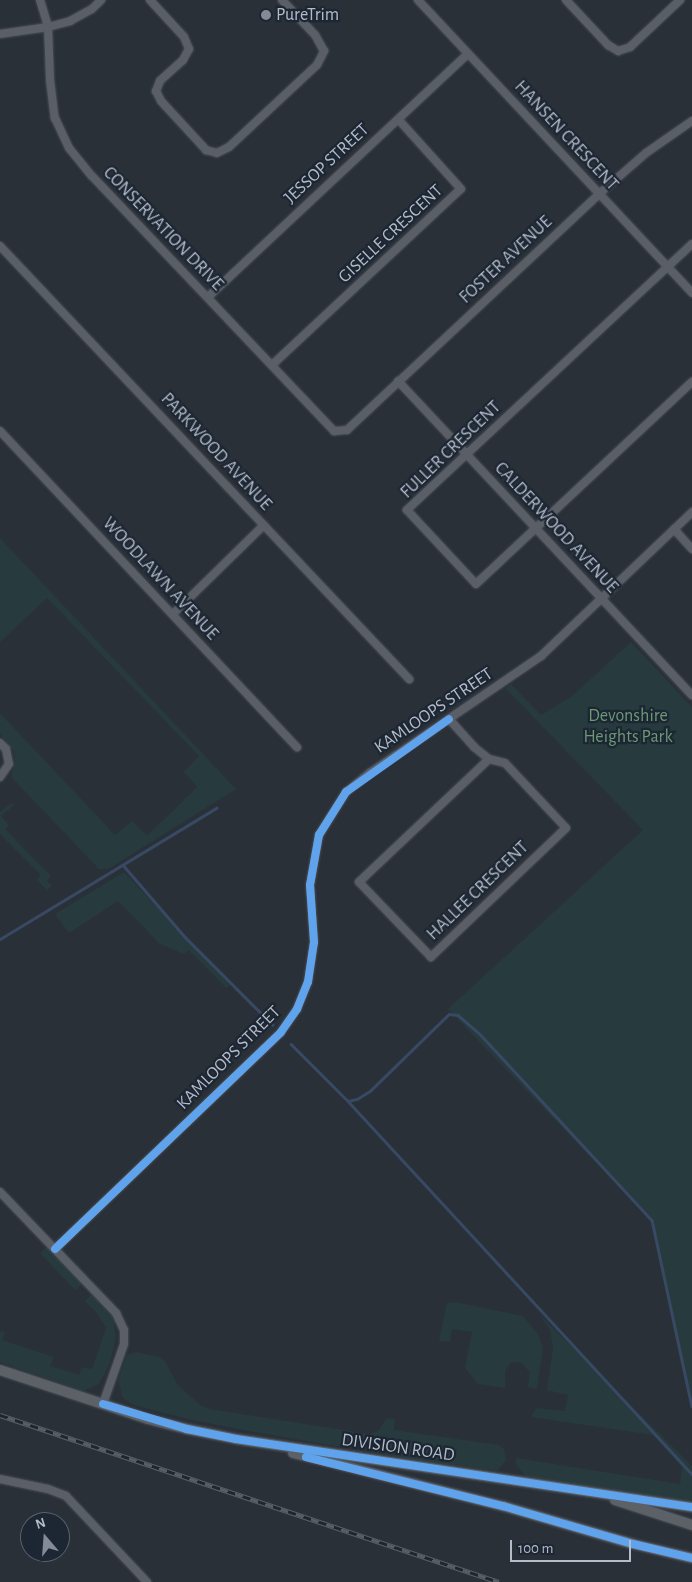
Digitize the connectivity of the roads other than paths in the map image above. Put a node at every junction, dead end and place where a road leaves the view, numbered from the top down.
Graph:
1 (40, 0) edge
2 (101, 0) edge
3 (150, 0) edge
4 (282, 0) edge
5 (418, 0) edge
6 (566, 0) edge
7 (680, 0) edge
8 (48, 27) junction
9 (0, 34) edge
10 (468, 54) junction
11 (398, 119) junction
12 (692, 121) edge
13 (599, 194) junction
14 (692, 244) edge
15 (0, 246) edge
16 (667, 266) junction
17 (692, 293) edge
18 (208, 297) junction
19 (272, 365) junction
20 (398, 381) junction
21 (692, 382) edge
22 (347, 430) joint
23 (0, 431) edge
24 (466, 455) junction
25 (692, 512) edge
26 (264, 525) junction
27 (535, 528) junction
28 (674, 529) junction
29 (692, 549) edge
30 (601, 598) junction
31 (172, 614) junction
32 (409, 679) dead end
33 (692, 694) edge
34 (449, 719) junction
35 (0, 743) edge
36 (297, 747) dead end
37 (489, 759) junction
38 (0, 777) edge
39 (0, 1192) edge
40 (55, 1249) junction
41 (0, 1370) edge
42 (103, 1404) junction
43 (236, 1439) junction
44 (0, 1479) edge
45 (586, 1490) junction
46 (692, 1507) edge
47 (692, 1525) edge
48 (692, 1558) edge
49 (147, 1582) edge

1 - 8 street, CONSERVATION DRIVE
2 - 8 street
3 - 4 street
5 - 10 street, HANSEN CRESCENT
6 - 7 street
8 - 9 street
8 - 18 street, CONSERVATION DRIVE
10 - 11 street, JESSOP STREET
10 - 13 street, HANSEN CRESCENT
11 - 18 street, JESSOP STREET
11 - 19 street, GISELLE CRESCENT
12 - 13 street, FOSTER AVENUE
13 - 16 street, HANSEN CRESCENT
13 - 20 street, FOSTER AVENUE
14 - 16 street, FULLER CRESCENT
15 - 26 street, PARKWOOD AVENUE
16 - 17 street, HANSEN CRESCENT
16 - 24 street, FULLER CRESCENT
18 - 19 street, CONSERVATION DRIVE
19 - 22 street, CONSERVATION DRIVE
20 - 22 street, FOSTER AVENUE
20 - 24 street, CALDERWOOD AVENUE
21 - 27 street, FULLER CRESCENT
23 - 31 street, WOODLAWN AVENUE
24 - 27 street, CALDERWOOD AVENUE
24 - 27 street, FULLER CRESCENT
25 - 28 street, KAMLOOPS STREET
26 - 31 street
26 - 32 street, PARKWOOD AVENUE
27 - 30 street, CALDERWOOD AVENUE
28 - 29 street
28 - 30 street, KAMLOOPS STREET
30 - 33 street, CALDERWOOD AVENUE
30 - 34 street, KAMLOOPS STREET
31 - 36 street, WOODLAWN AVENUE
34 - 37 street, HALLEE CRESCENT
34 - 40 street, KAMLOOPS STREET
35 - 38 street
37 - 37 street, HALLEE CRESCENT
39 - 40 street
40 - 42 street
41 - 42 main road, DIVISION ROAD
42 - 43 main road, DIVISION ROAD
43 - 45 main road, DIVISION ROAD
43 - 48 main road
44 - 49 street
45 - 46 main road, DIVISION ROAD
45 - 47 main road

